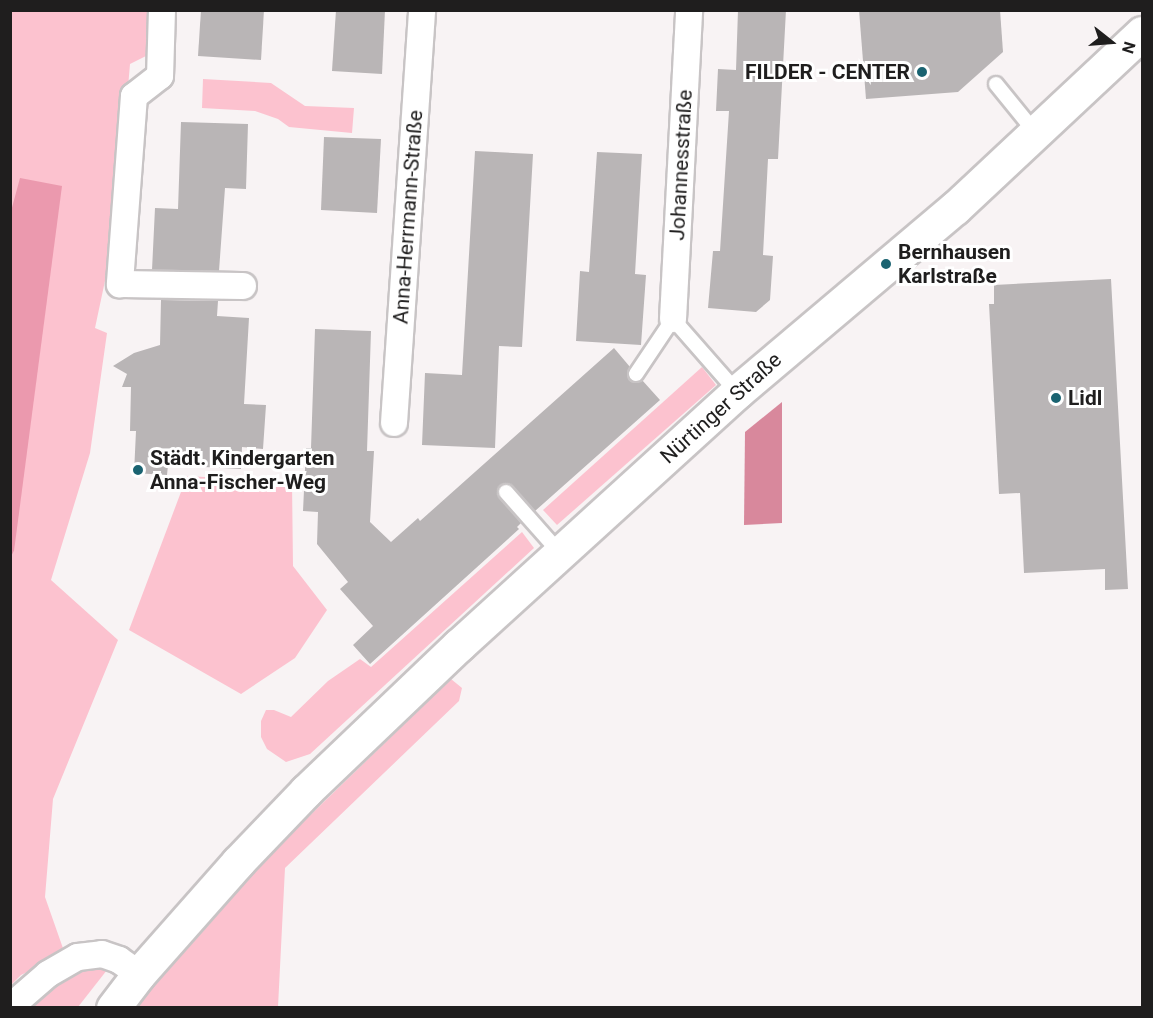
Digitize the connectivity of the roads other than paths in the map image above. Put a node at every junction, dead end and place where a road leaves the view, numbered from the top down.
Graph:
1 (162, 10) edge
2 (422, 10) edge
3 (689, 10) edge
4 (1143, 33) edge
5 (996, 84) dead end
6 (1035, 132) junction
7 (243, 286) dead end
8 (673, 319) junction
9 (636, 374) dead end
10 (737, 392) junction
11 (394, 423) dead end
12 (506, 492) dead end
13 (560, 553) junction
14 (139, 974) junction
15 (10, 1007) edge
16 (113, 1008) edge

1 - 7 street
2 - 11 street, Anna-Herrmann-Straße
3 - 8 street, Johannesstraße
4 - 6 main road, Nürtinger Straße
5 - 6 lane
6 - 10 main road, Nürtinger Straße
8 - 9 lane
8 - 10 lane
10 - 13 main road, Nürtinger Straße
12 - 13 lane
13 - 14 main road, Nürtinger Straße
14 - 15 street
14 - 16 main road, Nürtinger Straße

